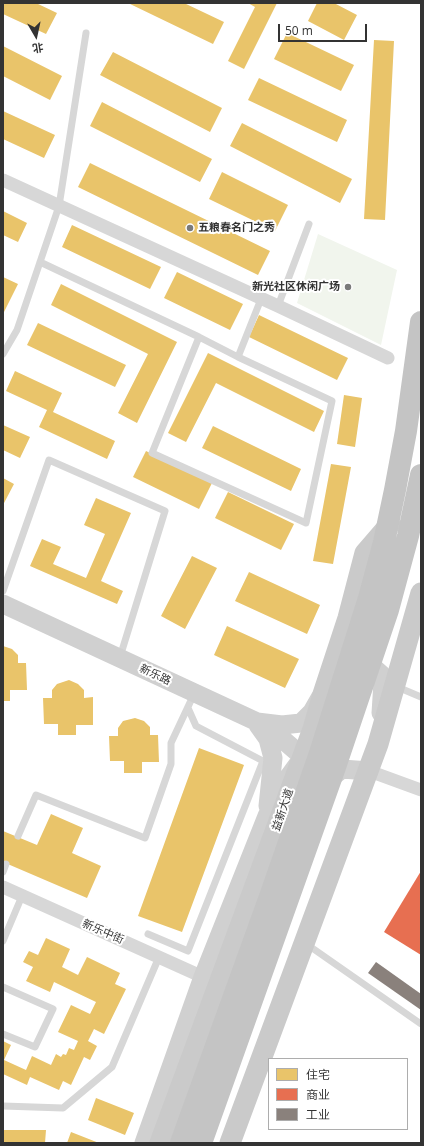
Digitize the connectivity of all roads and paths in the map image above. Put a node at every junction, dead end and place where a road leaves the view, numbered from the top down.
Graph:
1 (86, 33) dead end
2 (3, 180) edge
3 (59, 206) junction
4 (309, 224) dead end
5 (40, 262) junction
6 (260, 298) junction
7 (278, 306) junction
8 (421, 322) edge
9 (199, 338) junction
10 (3, 354) edge
11 (238, 357) junction
12 (388, 358) dead end
13 (421, 475) edge
14 (421, 489) edge
15 (3, 591) edge
16 (421, 593) edge
17 (3, 604) edge
18 (119, 658) junction
19 (395, 686) junction
20 (323, 694) junction
21 (421, 697) edge
22 (191, 701) junction
23 (256, 722) junction
24 (308, 743) junction
25 (378, 744) junction
26 (368, 771) junction
27 (421, 790) edge
28 (308, 812) junction
29 (271, 824) junction
30 (18, 836) dead end
31 (6, 864) dead end
32 (3, 872) edge
33 (3, 887) edge
34 (22, 896) junction
35 (148, 934) dead end
36 (3, 941) edge
37 (305, 943) junction
38 (159, 957) junction
39 (203, 977) junction
40 (3, 987) edge
41 (421, 1024) edge
42 (3, 1034) edge
43 (3, 1106) edge
44 (144, 1143) edge
45 (160, 1143) edge
46 (181, 1143) edge
47 (190, 1143) edge
48 (201, 1143) edge
49 (230, 1143) edge

1 - 3 lane
2 - 3 street
3 - 5 lane
3 - 6 street
4 - 7 lane
5 - 9 lane
5 - 10 lane
6 - 7 street
6 - 11 lane
7 - 12 street
8 - 46 highway, bridge
9 - 11 lane
9 - 11 lane
13 - 48 highway, bridge
14 - 20 main road, 益新大道
15 - 18 lane
16 - 19 main road
17 - 18 street, 新乐路
18 - 22 street, 新乐路
19 - 21 lane
19 - 25 main road
20 - 23 street
20 - 24 main road, 益新大道
22 - 23 street, 新乐路
22 - 30 lane
22 - 35 lane
23 - 24 street, 新乐路
23 - 29 street
24 - 25 street
24 - 28 street
24 - 29 main road, 益新大道
25 - 26 main road
26 - 27 street
26 - 28 street
26 - 37 main road
28 - 47 street
29 - 39 street
29 - 45 main road, 益新大道
31 - 32 lane
33 - 34 street, 新乐中街
34 - 36 lane
34 - 38 street, 新乐中街
37 - 41 lane
37 - 49 main road
38 - 39 street, 新乐中街
38 - 43 lane
39 - 44 street
40 - 42 lane

